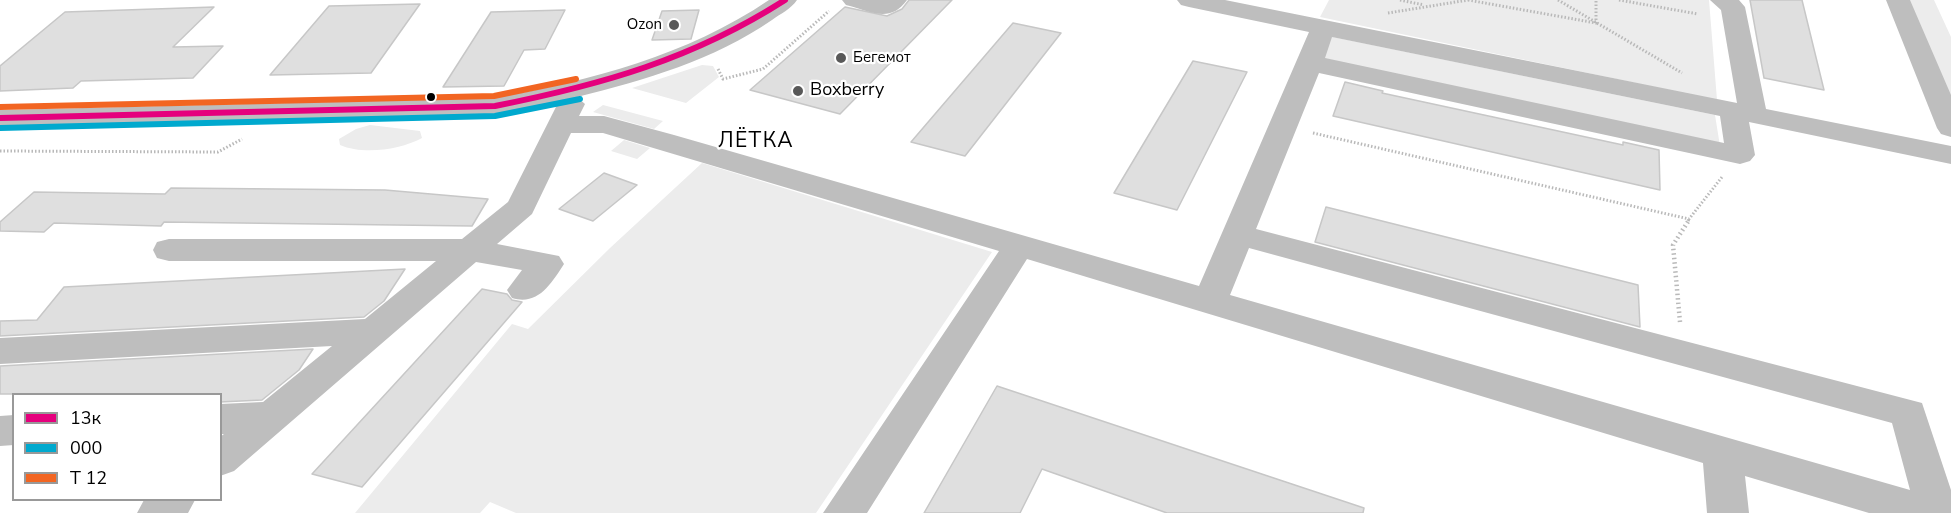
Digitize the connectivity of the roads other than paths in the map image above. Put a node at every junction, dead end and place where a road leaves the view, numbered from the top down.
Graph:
1 (785, 0) edge
2 (895, 0) edge
3 (1189, 0) edge
4 (1898, 0) edge
5 (843, 4) edge
6 (1729, 10) edge
7 (1323, 27) junction
8 (1310, 63) junction
9 (578, 89) junction
10 (1743, 112) junction
11 (0, 118) edge
12 (562, 124) junction
13 (1951, 128) edge
14 (1951, 154) edge
15 (1238, 235) junction
16 (1018, 247) junction
17 (169, 250) dead end
18 (469, 250) junction
19 (524, 290) dead end
20 (1210, 301) junction
21 (373, 331) junction
22 (0, 351) edge
23 (273, 416) junction
24 (222, 418) edge
25 (1722, 453) junction
26 (222, 458) edge
27 (173, 501) edge
28 (158, 513) edge
29 (844, 513) edge
30 (1728, 513) edge
31 (1928, 513) edge
32 (1936, 513) edge

1 - 9 street
2 - 5 street
3 - 7 street
4 - 13 street
6 - 10 street
7 - 8 street
7 - 10 street
8 - 10 street
8 - 15 street
9 - 11 street
9 - 12 street
10 - 14 street
12 - 16 street
12 - 18 street
15 - 20 street
15 - 32 street
16 - 20 street
16 - 29 street
17 - 18 street
18 - 19 street
18 - 21 street
20 - 25 street
21 - 22 street
21 - 23 street
23 - 24 street
23 - 26 street
25 - 30 street
25 - 31 street
27 - 28 street

